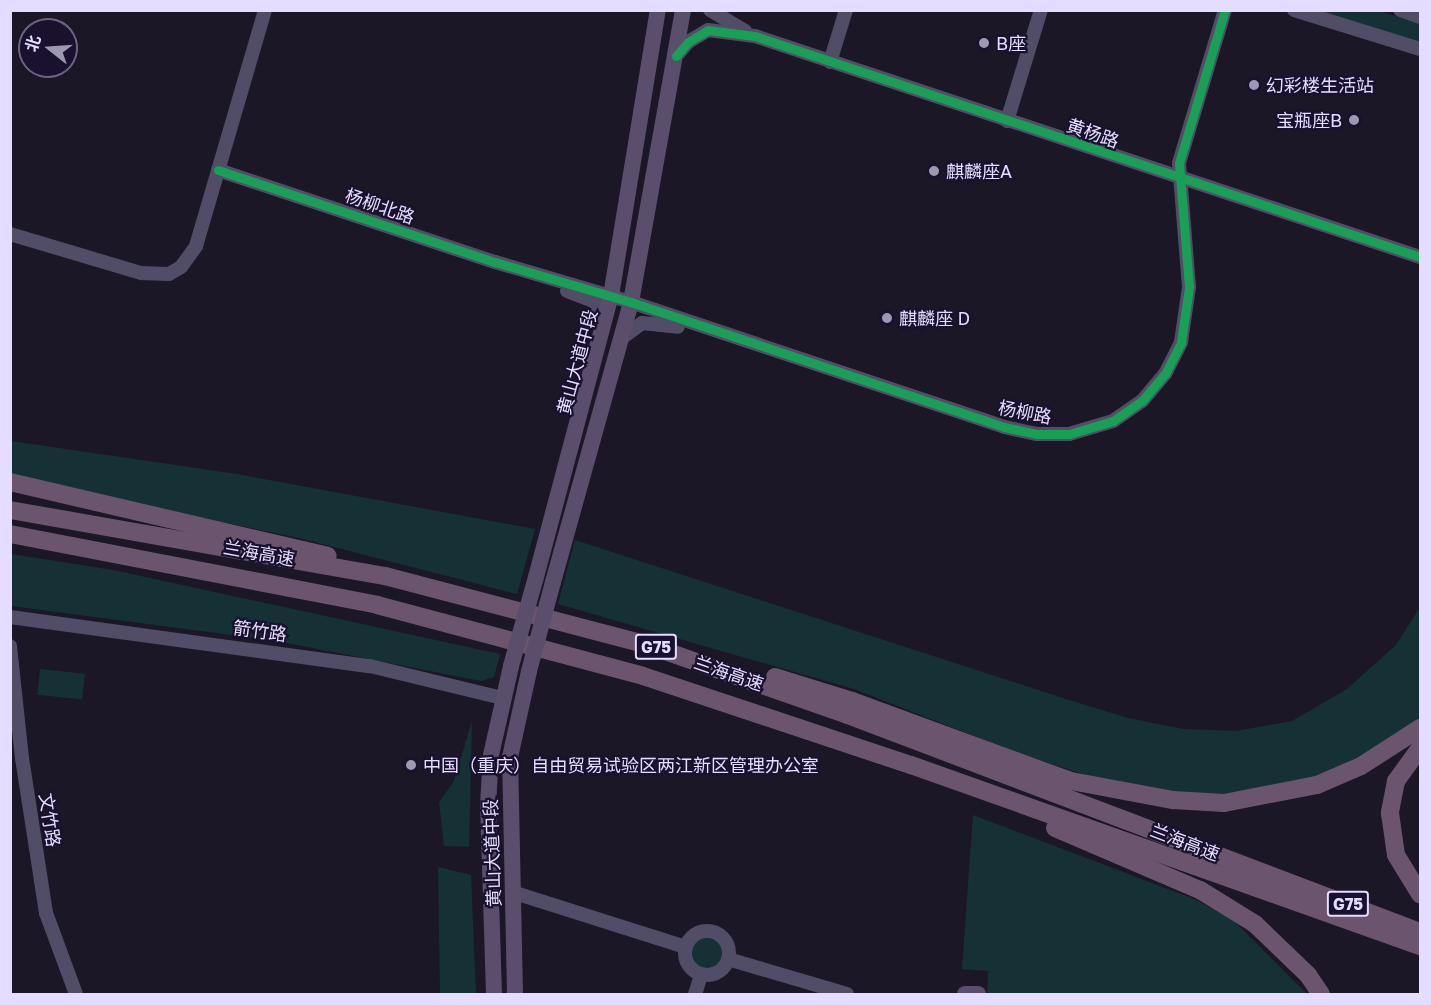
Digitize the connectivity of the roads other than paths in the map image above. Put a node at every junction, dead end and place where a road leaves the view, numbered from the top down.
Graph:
1 (265, 10) edge
2 (658, 10) edge
3 (683, 10) edge
4 (710, 10) edge
5 (846, 10) edge
6 (1041, 10) edge
7 (1225, 10) edge
8 (1233, 10) edge
9 (1294, 10) edge
10 (1400, 10) edge
11 (1420, 17) edge
12 (755, 36) junction
13 (1420, 49) edge
14 (676, 56) junction
15 (830, 62) junction
16 (1007, 121) junction
17 (218, 170) junction
18 (1183, 181) junction
19 (10, 234) edge
20 (1420, 257) edge
21 (531, 273) junction
22 (611, 296) junction
23 (631, 302) junction
24 (604, 327) junction
25 (623, 337) junction
26 (10, 482) edge
27 (10, 510) edge
28 (10, 534) edge
29 (385, 576) junction
30 (10, 617) edge
31 (645, 644) junction
32 (10, 646) edge
33 (502, 698) junction
34 (1420, 728) edge
35 (1420, 748) edge
36 (911, 765) junction
37 (1273, 885) junction
38 (512, 892) junction
39 (1420, 894) edge
40 (1420, 932) edge
41 (1420, 946) edge
42 (685, 947) junction
43 (729, 959) junction
44 (701, 975) junction
45 (76, 994) edge
46 (494, 994) edge
47 (515, 994) edge
48 (695, 994) edge
49 (847, 994) edge
50 (965, 994) edge
51 (978, 994) edge
52 (1322, 994) edge

1 - 17 street
2 - 22 main road, 黄山大道中段
3 - 14 main road, 黄山大道中段
4 - 12 street
5 - 15 street
6 - 16 street
7 - 18 street, 杨柳路
8 - 18 street, 杨柳路
9 - 13 street
10 - 11 street
12 - 14 street
12 - 15 street, 黄杨路
14 - 23 main road, 黄山大道中段
15 - 16 street, 黄杨路
16 - 18 street, 黄杨路
17 - 19 street
17 - 21 street, 杨柳北路
18 - 20 street, 黄杨路
18 - 23 street, 杨柳路
18 - 25 street, 杨柳路
21 - 22 street, 杨柳路
21 - 24 street
22 - 23 street, 杨柳路
22 - 24 main road, 黄山大道中段
23 - 25 main road, 黄山大道中段
24 - 33 main road, 黄山大道中段, bridge
25 - 38 main road, 黄山大道中段, bridge
26 - 29 highway
27 - 29 highway, 兰海高速 / G75
28 - 36 highway, 兰海高速 / G75
29 - 31 highway, 兰海高速 / G75
30 - 33 street, 箭竹路
31 - 34 highway
31 - 37 highway, 兰海高速 / G75
32 - 45 street, 文竹路
33 - 46 main road, 黄山大道中段
35 - 39 highway
36 - 37 highway
36 - 52 highway, G75
37 - 40 highway, 兰海高速 / G75
37 - 41 highway
38 - 42 street
38 - 47 main road, 黄山大道中段
42 - 43 street
42 - 44 street
43 - 44 street
43 - 49 street
44 - 48 street
50 - 51 main road

